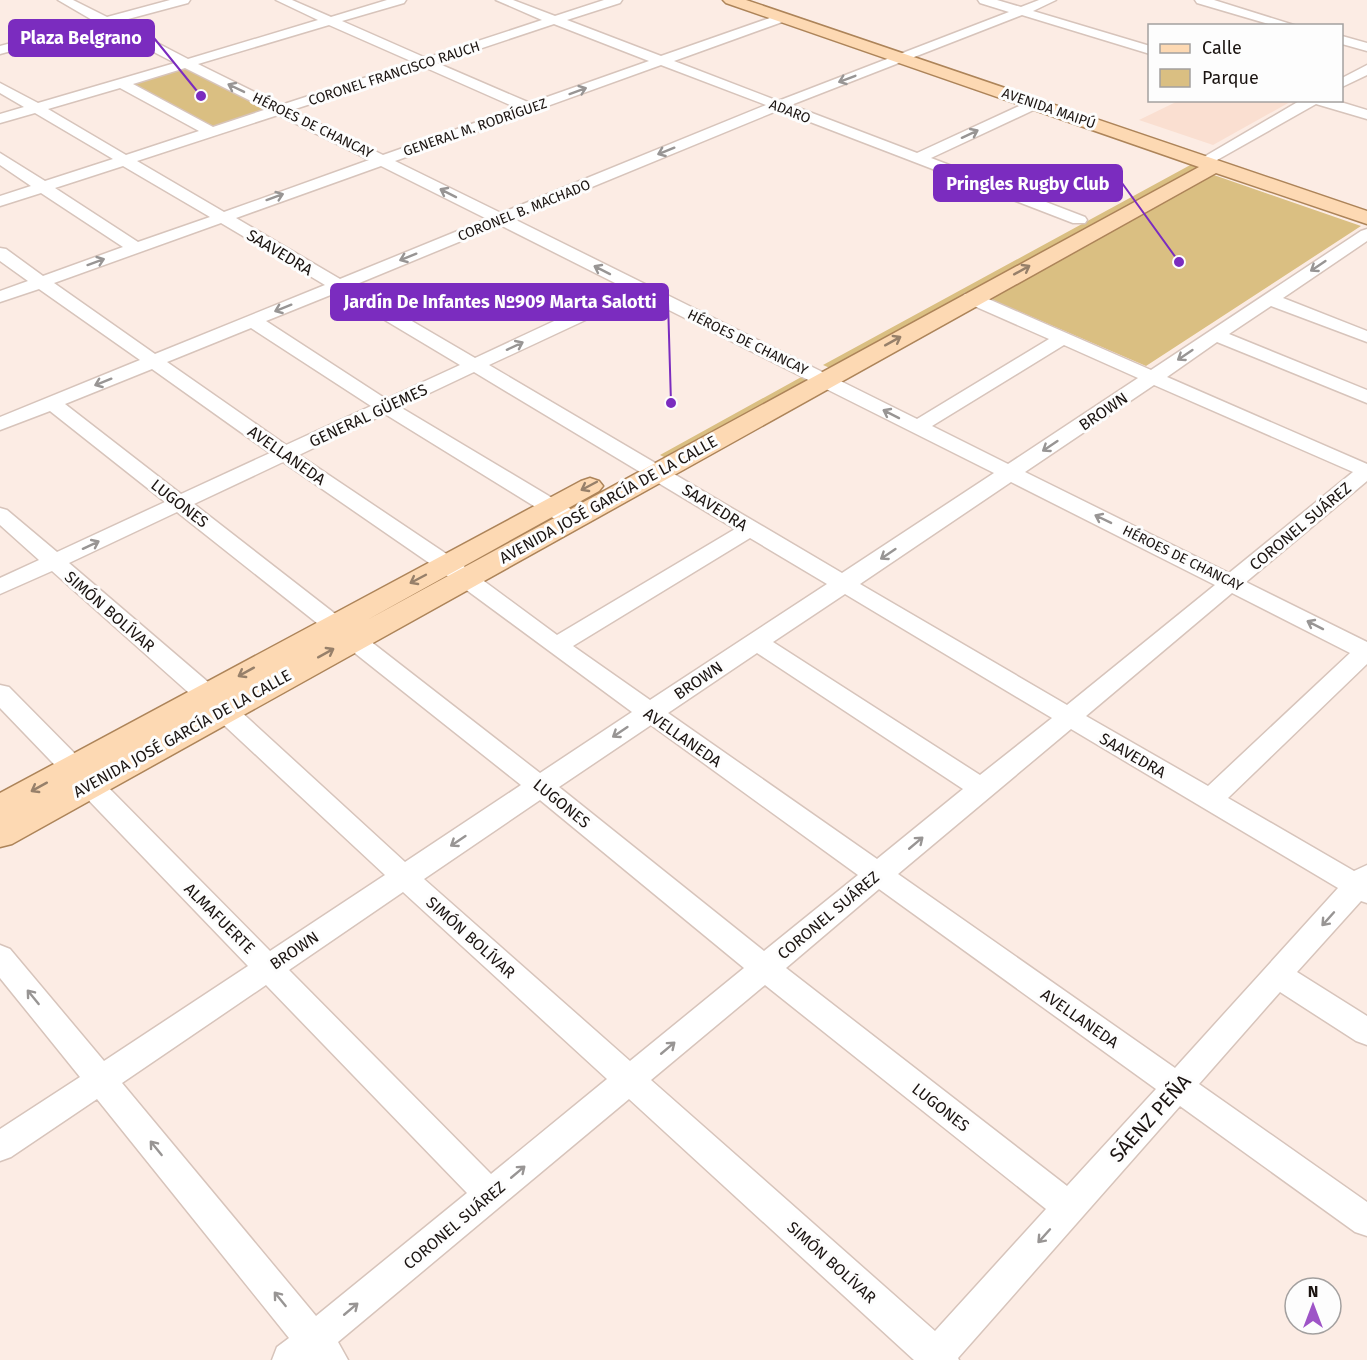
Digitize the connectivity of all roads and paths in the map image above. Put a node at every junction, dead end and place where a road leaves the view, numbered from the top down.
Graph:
1 (64, 0) edge
2 (184, 0) edge
3 (282, 0) edge
4 (400, 0) edge
5 (502, 0) edge
6 (616, 0) edge
7 (730, 0) edge
8 (984, 0) edge
9 (1050, 0) edge
10 (1201, 0) edge
11 (1022, 11) junction
12 (781, 18) junction
13 (554, 20) junction
14 (106, 21) junction
15 (329, 21) junction
16 (1284, 24) edge
17 (1343, 41) edge
18 (1367, 47) edge
19 (0, 50) edge
20 (1148, 50) edge
21 (902, 58) junction
22 (660, 61) junction
23 (426, 63) junction
24 (187, 64) junction
25 (1367, 69) edge
26 (1343, 82) edge
27 (122, 83) junction
28 (0, 87) edge
29 (1308, 102) edge
30 (1325, 102) edge
31 (1035, 104) junction
32 (777, 106) junction
33 (36, 108) junction
34 (530, 108) junction
35 (282, 110) junction
36 (1367, 115) edge
37 (0, 119) edge
38 (212, 132) junction
39 (0, 158) edge
40 (382, 159) junction
41 (917, 159) junction
42 (125, 161) junction
43 (1205, 161) junction
44 (46, 187) junction
45 (0, 201) edge
46 (220, 217) junction
47 (1367, 218) edge
48 (501, 219) junction
49 (1079, 220) junction
50 (1367, 234) edge
51 (135, 248) junction
52 (0, 253) edge
53 (41, 282) junction
54 (337, 286) junction
55 (639, 288) junction
56 (0, 297) edge
57 (971, 298) junction
58 (1269, 299) junction
59 (253, 321) junction
60 (1215, 335) junction
61 (1367, 337) edge
62 (1062, 339) junction
63 (154, 361) junction
64 (473, 366) junction
65 (815, 375) junction
66 (1151, 378) junction
67 (1367, 397) edge
68 (52, 403) junction
69 (386, 407) junction
70 (0, 424) edge
71 (917, 427) junction
72 (285, 454) junction
73 (647, 466) junction
74 (1367, 471) edge
75 (1010, 473) junction
76 (179, 503) junction
77 (561, 513) junction
78 (0, 514) edge
79 (750, 529) junction
80 (53, 562) junction
81 (455, 571) junction
82 (1232, 582) junction
83 (843, 584) junction
84 (0, 587) edge
85 (344, 631) junction
86 (756, 642) junction
87 (556, 646) junction
88 (1366, 652) edge
89 (0, 693) edge
90 (214, 702) junction
91 (650, 713) junction
92 (1069, 717) junction
93 (80, 777) junction
94 (540, 786) junction
95 (982, 789) junction
96 (1210, 800) junction
97 (0, 808) edge
98 (0, 835) edge
99 (878, 874) junction
100 (404, 877) junction
101 (1364, 884) edge
102 (0, 957) edge
103 (268, 967) junction
104 (765, 968) junction
105 (1278, 975) junction
106 (1367, 1032) edge
107 (100, 1080) junction
108 (629, 1080) junction
109 (1177, 1087) junction
110 (0, 1147) edge
111 (490, 1195) junction
112 (1069, 1208) junction
113 (1367, 1221) edge
114 (311, 1353) edge
115 (936, 1359) edge

1 - 14 street, HÉROES DE CHANCAY
2 - 14 street
3 - 15 street
4 - 15 street
5 - 13 street, ADARO
6 - 13 street, CORONEL FRANCISCO RAUCH
7 - 12 main road, AVENIDA MAIPÚ
8 - 11 street
9 - 11 street, CORONEL B. MACHADO
10 - 16 street
11 - 20 street
11 - 21 street, CORONEL B. MACHADO
12 - 21 main road, AVENIDA MAIPÚ
12 - 22 street, GENERAL M. RODRÍGUEZ
13 - 22 street, ADARO
13 - 23 street, CORONEL FRANCISCO RAUCH
14 - 19 street
14 - 24 street, HÉROES DE CHANCAY
15 - 23 street
15 - 24 street
17 - 18 street
21 - 31 main road, AVENIDA MAIPÚ
21 -> 32 street, CORONEL B. MACHADO
22 - 32 street, ADARO
34 -> 22 street, GENERAL M. RODRÍGUEZ
23 - 34 street
23 - 35 street, CORONEL FRANCISCO RAUCH
24 - 27 street
35 -> 24 street, HÉROES DE CHANCAY
25 - 26 street
27 - 33 street
27 - 38 street
28 - 33 street, SAAVEDRA
29 - 43 street, AVENIDA JOSÉ GARCÍA DE LA CALLE
30 - 36 street
41 -> 31 street
31 - 43 main road, AVENIDA MAIPÚ
32 - 41 street, ADARO
32 -> 48 street, CORONEL B. MACHADO
33 - 37 street
33 - 42 street, SAAVEDRA
34 - 40 street, GENERAL M. RODRÍGUEZ
35 - 38 street, CORONEL FRANCISCO RAUCH
35 - 40 street, HÉROES DE CHANCAY
38 - 42 street, CORONEL FRANCISCO RAUCH
39 - 44 street
46 -> 40 street, GENERAL M. RODRÍGUEZ
48 -> 40 street, HÉROES DE CHANCAY
41 - 49 street, ADARO
42 - 44 street, CORONEL FRANCISCO RAUCH
42 - 46 street, SAAVEDRA
43 - 47 main road, AVENIDA MAIPÚ
43 - 49 main road, AVENIDA JOSÉ GARCÍA DE LA CALLE
57 -> 43 main road, AVENIDA JOSÉ GARCÍA DE LA CALLE
44 - 45 street, CORONEL FRANCISCO RAUCH
44 - 51 street
46 - 51 street, GENERAL M. RODRÍGUEZ
46 - 54 street, SAAVEDRA
48 -> 54 street, CORONEL B. MACHADO
55 -> 48 street, HÉROES DE CHANCAY
49 - 65 main road, AVENIDA JOSÉ GARCÍA DE LA CALLE
50 -> 58 street, BROWN
53 -> 51 street, GENERAL M. RODRÍGUEZ
52 - 53 street, AVELLANEDA
53 - 56 street, GENERAL M. RODRÍGUEZ
53 - 63 street, AVELLANEDA
54 -> 59 street, CORONEL B. MACHADO
54 - 64 street, SAAVEDRA
64 -> 55 street, GENERAL GÜEMES
55 - 65 street, HÉROES DE CHANCAY
57 - 62 street
65 -> 57 main road, AVENIDA JOSÉ GARCÍA DE LA CALLE
58 - 60 street, BROWN
58 - 61 street
59 - 63 street, CORONEL B. MACHADO
59 - 69 street
60 -> 66 street, BROWN
60 - 67 street
62 - 66 street
62 - 71 street
63 -> 68 street, CORONEL B. MACHADO
63 - 72 street, AVELLANEDA
64 - 69 street, GENERAL GÜEMES
64 - 73 street, SAAVEDRA
71 -> 65 street, HÉROES DE CHANCAY
65 - 73 main road, AVENIDA JOSÉ GARCÍA DE LA CALLE
66 - 74 street
66 -> 75 street, BROWN
68 - 70 street, CORONEL B. MACHADO
68 - 76 street, LUGONES
69 - 72 street, GENERAL GÜEMES
69 - 77 street
71 - 75 street, HÉROES DE CHANCAY
72 - 76 street, GENERAL GÜEMES
72 - 81 street, AVELLANEDA
73 - 77 main road, AVENIDA JOSÉ GARCÍA DE LA CALLE
73 - 79 street, SAAVEDRA
74 - 82 street, CORONEL SUÁREZ
82 -> 75 street, HÉROES DE CHANCAY
75 -> 83 street, BROWN
80 -> 76 street, GENERAL GÜEMES
76 - 85 street, LUGONES
77 - 81 main road, AVENIDA JOSÉ GARCÍA DE LA CALLE
78 - 80 street, SIMÓN BOLÍVAR
79 - 83 street, SAAVEDRA
79 - 87 street
80 - 84 street, GENERAL GÜEMES
80 - 90 street, SIMÓN BOLÍVAR
81 - 85 main road, AVENIDA JOSÉ GARCÍA DE LA CALLE
81 - 87 street, AVELLANEDA
88 -> 82 street, HÉROES DE CHANCAY
82 - 92 street, CORONEL SUÁREZ
83 - 86 street, BROWN
83 - 92 street, SAAVEDRA
85 - 90 main road, AVENIDA JOSÉ GARCÍA DE LA CALLE
85 - 94 street, LUGONES
86 - 91 street, BROWN
86 - 95 street
87 - 91 street, AVELLANEDA
88 - 96 street
89 - 93 street, ALMAFUERTE
90 - 93 main road, AVENIDA JOSÉ GARCÍA DE LA CALLE
90 - 100 street, SIMÓN BOLÍVAR
91 -> 94 street, BROWN
91 - 99 street, AVELLANEDA
92 - 95 street, CORONEL SUÁREZ
92 - 96 street, SAAVEDRA
93 -> 97 main road, AVENIDA JOSÉ GARCÍA DE LA CALLE
93 - 98 main road, AVENIDA JOSÉ GARCÍA DE LA CALLE
93 - 103 street, ALMAFUERTE
94 -> 100 street, BROWN
94 - 104 street, LUGONES
99 -> 95 street, CORONEL SUÁREZ
96 - 101 street, SAAVEDRA
99 - 104 street, CORONEL SUÁREZ
99 - 109 street, AVELLANEDA
100 - 103 street, BROWN
100 - 108 street, SIMÓN BOLÍVAR
101 -> 105 street, SÁENZ PEÑA
107 -> 102 street
103 - 107 street, BROWN
103 - 111 street, ALMAFUERTE
108 -> 104 street, CORONEL SUÁREZ
104 - 112 street, LUGONES
105 - 106 street
105 - 109 street, SÁENZ PEÑA
107 - 110 street, BROWN
114 -> 107 street
111 -> 108 street, CORONEL SUÁREZ
108 - 115 street, SIMÓN BOLÍVAR
109 - 112 street, SÁENZ PEÑA
109 - 113 street, AVELLANEDA
114 -> 111 street, CORONEL SUÁREZ
112 -> 115 street, SÁENZ PEÑA

